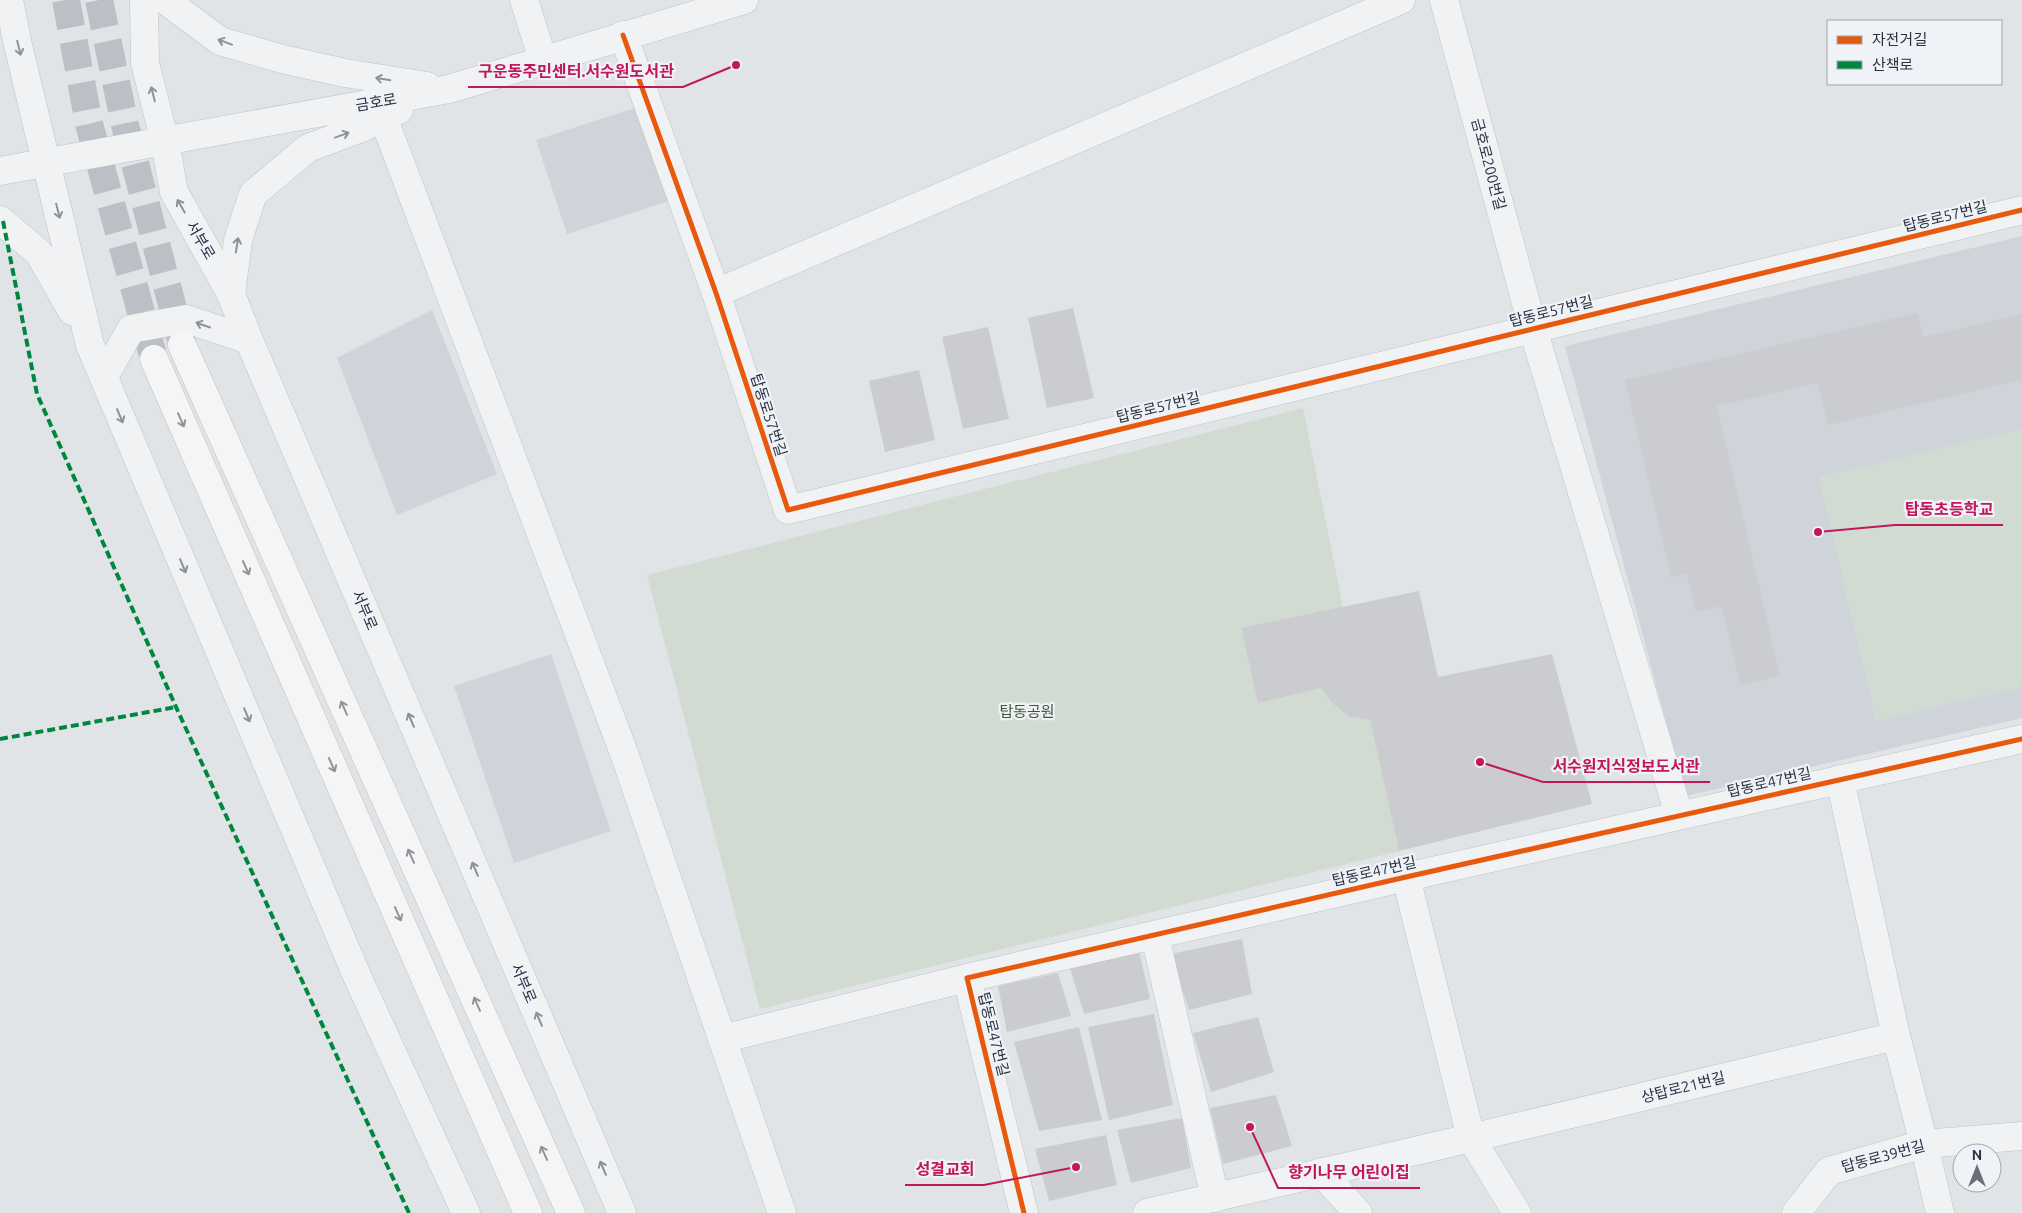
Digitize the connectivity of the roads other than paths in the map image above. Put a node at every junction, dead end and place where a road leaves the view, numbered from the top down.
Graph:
1 (9, 0) edge
2 (144, 0) edge
3 (165, 0) edge
4 (524, 0) edge
5 (744, 0) edge
6 (1401, 0) edge
7 (1444, 0) edge
8 (707, 6) edge
9 (623, 35) junction
10 (543, 60) junction
11 (449, 89) junction
12 (383, 118) junction
13 (164, 142) junction
14 (46, 164) junction
15 (0, 171) edge
16 (2022, 210) edge
17 (0, 220) edge
18 (716, 293) junction
19 (231, 294) junction
20 (1533, 329) junction
21 (249, 340) junction
22 (182, 345) tunnel mouth
23 (90, 346) junction
24 (154, 359) tunnel mouth
25 (104, 377) junction
26 (2022, 739) edge
27 (1840, 779) junction
28 (1679, 815) junction
29 (1406, 877) junction
30 (1155, 936) junction
31 (968, 978) junction
32 (1896, 1036) junction
33 (722, 1038) junction
34 (2022, 1136) edge
35 (1471, 1138) junction
36 (1924, 1144) junction
37 (1321, 1172) junction
38 (1215, 1198) junction
39 (1164, 1211) edge
40 (466, 1213) edge
41 (528, 1213) edge
42 (571, 1213) edge
43 (622, 1213) edge
44 (782, 1213) edge
45 (1024, 1213) edge
46 (1358, 1213) edge
47 (1517, 1213) edge
48 (1796, 1213) edge
49 (1940, 1213) edge

1 -> 14 street
13 -> 2 street, 서부로
11 -> 3 street
4 - 10 street
5 - 8 street, 금호로
6 - 18 street
7 - 20 street, 금호로200번길
8 - 9 street, 금호로
9 - 10 street, 금호로
9 - 18 street, 탑동로57번길
10 - 11 street, 금호로
11 - 12 street
11 - 13 street, 금호로
19 -> 12 street
12 - 33 street
13 - 14 street, 금호로
19 -> 13 street, 서부로
14 - 15 street, 금호로
14 -> 23 street
16 - 20 street, 탑동로57번길
17 - 23 street
18 - 20 street, 탑동로57번길
19 - 21 street, 서부로
20 - 28 street, 금호로200번길
21 -> 25 street
43 -> 21 street, 서부로
42 -> 22 main road
23 - 25 street
24 -> 41 main road
25 -> 40 street
26 - 27 street, 탑동로47번길
27 - 28 street, 탑동로47번길
27 - 32 street
28 - 29 street, 탑동로47번길
29 - 30 street, 탑동로47번길
29 - 35 street, 탑동로47번길
30 - 31 street, 탑동로47번길
30 - 38 street
31 - 33 street
31 - 45 street, 탑동로47번길
32 - 35 street, 상탑로21번길
32 - 36 street
33 - 44 street
34 - 36 street, 탑동로39번길
35 - 37 street
35 - 47 street
36 - 48 street, 탑동로39번길
36 - 49 street
37 - 38 street
37 - 46 street
38 - 39 street

